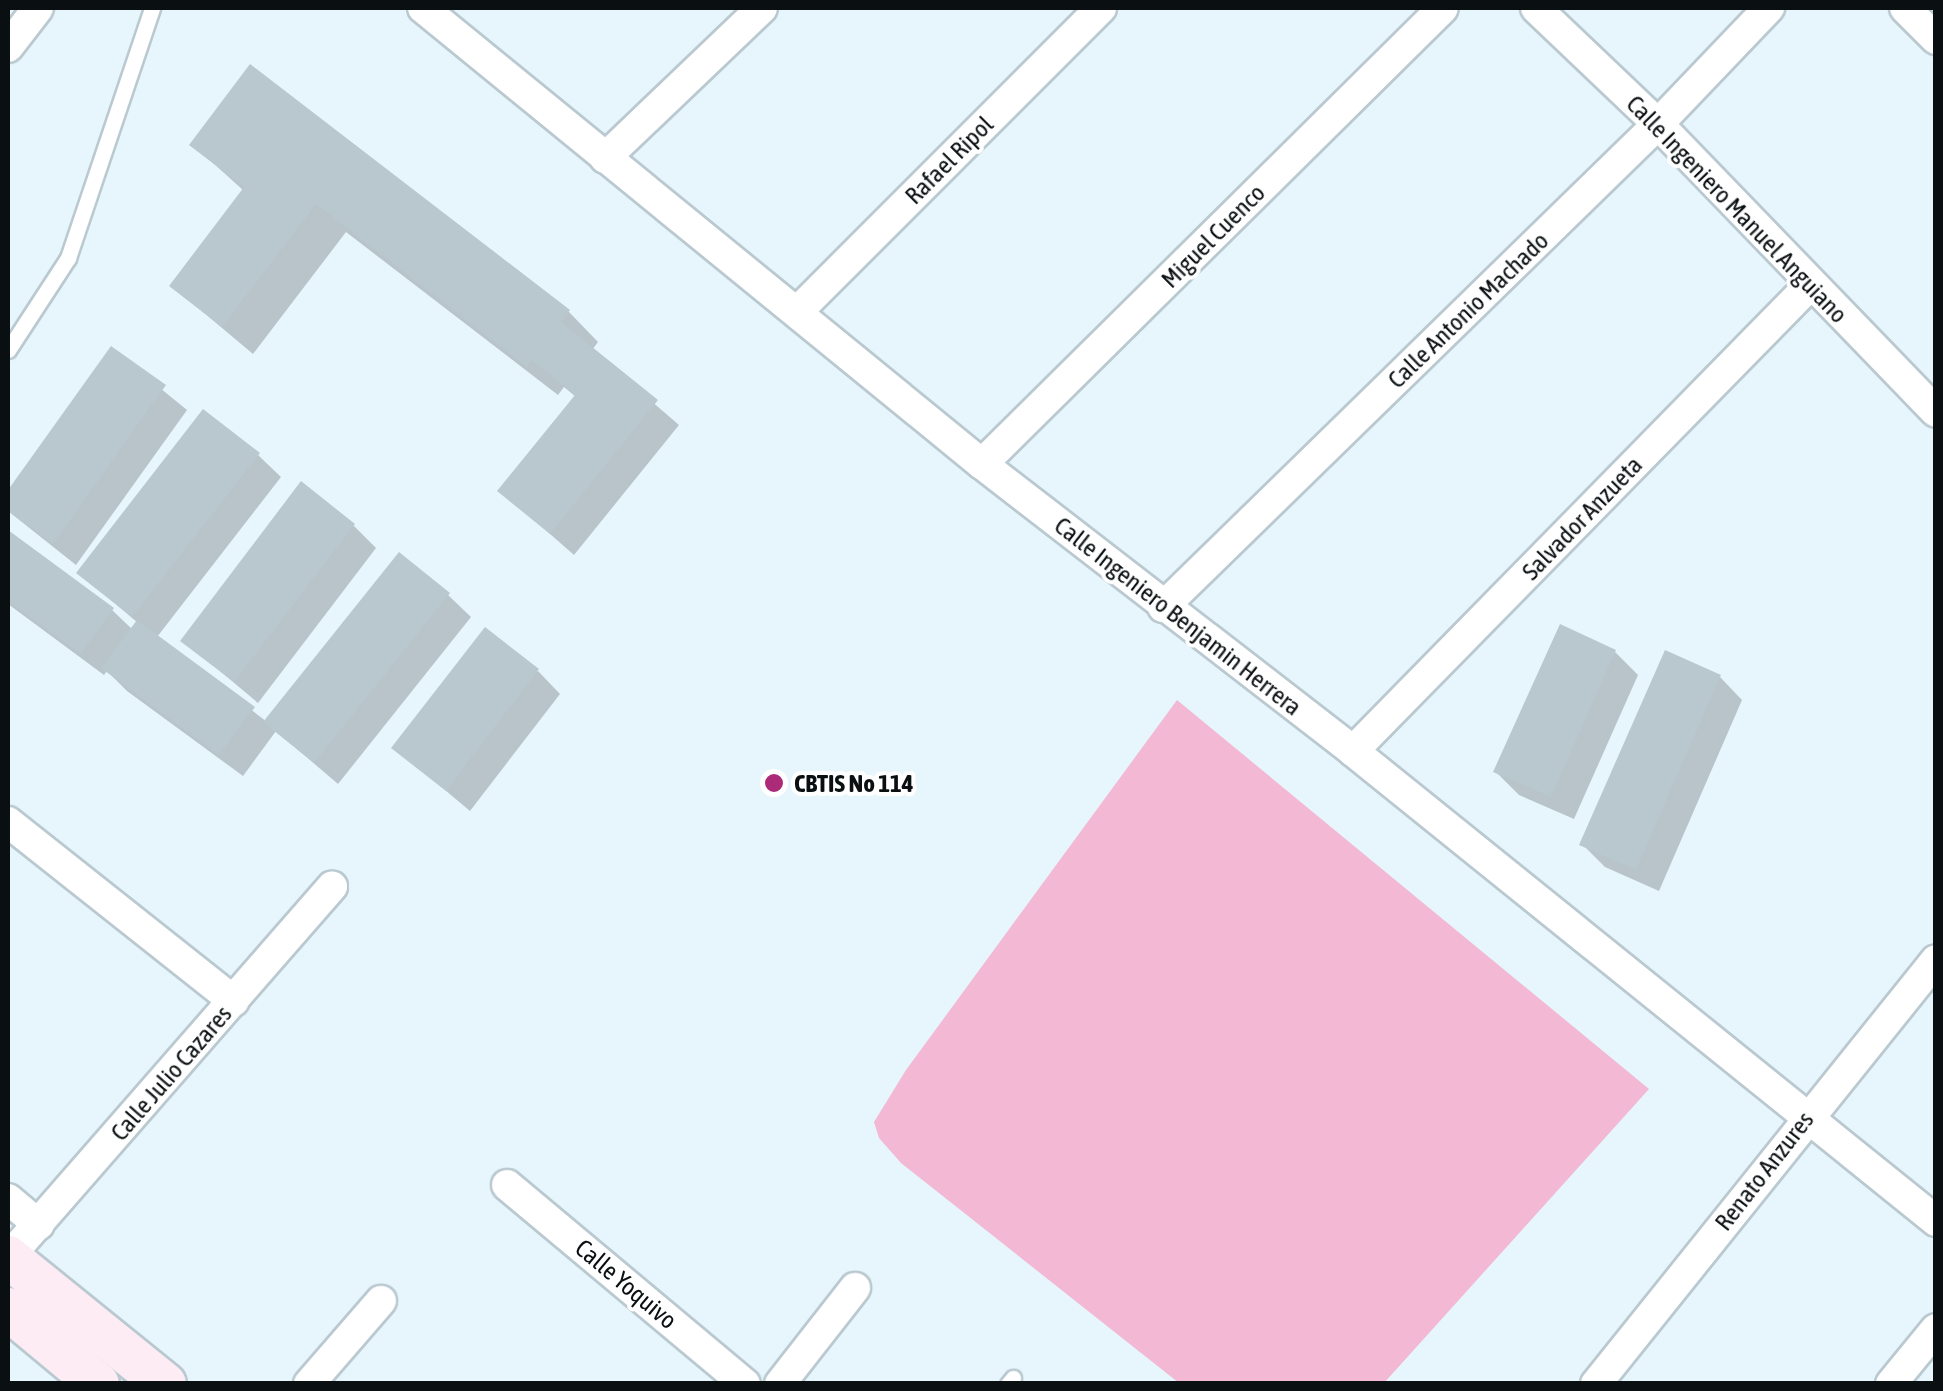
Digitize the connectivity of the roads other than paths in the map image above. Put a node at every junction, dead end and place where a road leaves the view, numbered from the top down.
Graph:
1 (38, 8) edge
2 (152, 8) edge
3 (426, 8) edge
4 (762, 8) edge
5 (1101, 8) edge
6 (1443, 8) edge
7 (1536, 8) edge
8 (1769, 8) edge
9 (1905, 8) edge
10 (1936, 38) edge
11 (8, 46) edge
12 (1658, 124) junction
13 (605, 158) junction
14 (1810, 285) junction
15 (797, 312) junction
16 (8, 350) edge
17 (1936, 412) edge
18 (982, 464) junction
19 (1163, 608) junction
20 (1353, 750) junction
21 (8, 822) edge
22 (332, 886) dead end
23 (1936, 960) edge
24 (234, 1000) junction
25 (1807, 1116) junction
26 (506, 1184) dead end
27 (8, 1198) edge
28 (1936, 1221) edge
29 (39, 1225) junction
30 (8, 1258) edge
31 (856, 1288) dead end
32 (381, 1301) dead end
33 (8, 1309) edge
34 (1936, 1329) edge
35 (98, 1384) edge
36 (165, 1384) edge
37 (309, 1384) edge
38 (745, 1384) edge
39 (780, 1384) edge
40 (1596, 1384) edge
41 (1891, 1384) edge

1 - 11 street
2 - 16 lane
3 - 13 street, Calle Ingeniero Benjamin Herrera
4 - 13 street
5 - 15 street, Rafael Ripol
6 - 18 street, Miguel Cuenco
7 - 12 street, Calle Ingeniero Manuel Anguiano
8 - 12 street, Calle Antonio Machado
9 - 10 street
12 - 14 street, Calle Ingeniero Manuel Anguiano
12 - 19 street, Calle Antonio Machado
13 - 15 street, Calle Ingeniero Benjamin Herrera
14 - 17 street, Calle Ingeniero Manuel Anguiano
14 - 20 street, Salvador Anzueta
15 - 18 street, Calle Ingeniero Benjamin Herrera
18 - 19 street, Calle Ingeniero Benjamin Herrera
19 - 20 street, Calle Ingeniero Benjamin Herrera
20 - 25 street, Calle Ingeniero Benjamin Herrera
21 - 24 street
22 - 24 street, Calle Julio Cazares
23 - 25 street, Renato Anzures
24 - 29 street, Calle Julio Cazares
25 - 28 street, Calle Ingeniero Benjamin Herrera
25 - 40 street, Renato Anzures
26 - 38 street, Calle Yoquivo
27 - 29 street
29 - 30 street, Calle Julio Cazares
30 - 36 main road
31 - 39 street
32 - 37 street
33 - 35 main road
34 - 41 street

